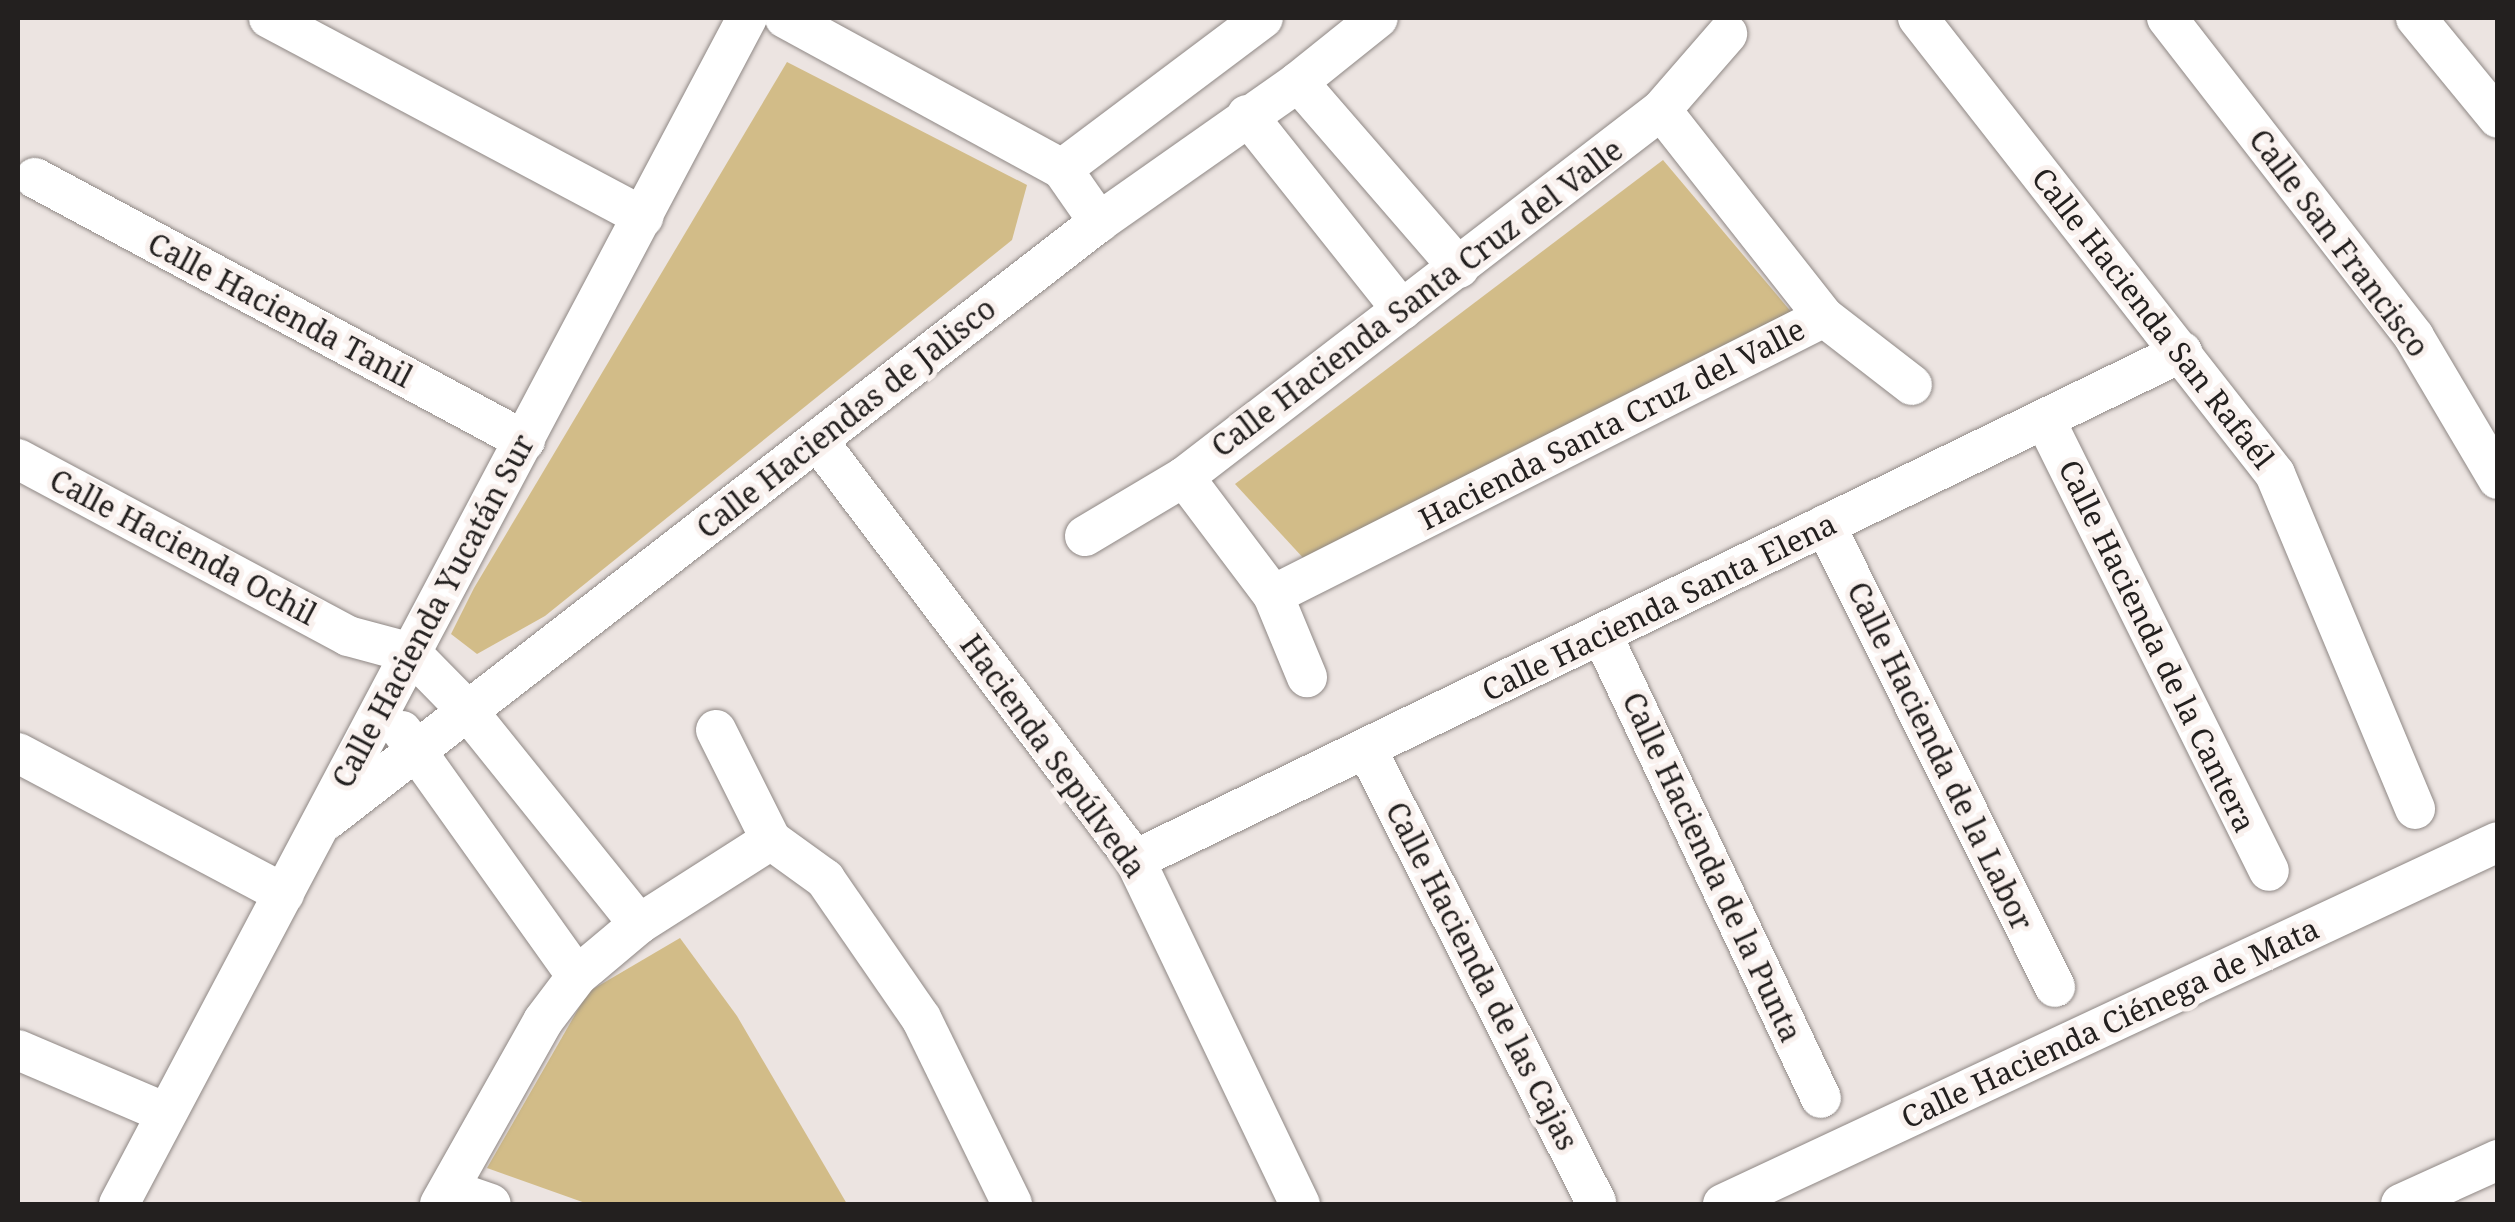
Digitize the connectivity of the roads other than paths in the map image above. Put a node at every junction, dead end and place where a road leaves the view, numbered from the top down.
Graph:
1 (269, 18) edge
2 (747, 18) edge
3 (785, 18) edge
4 (1262, 18) edge
5 (1378, 18) edge
6 (1918, 18) edge
7 (2167, 18) edge
8 (2416, 18) edge
9 (1727, 34) dead end
10 (1298, 82) junction
11 (1661, 110) junction
12 (1247, 115) junction
13 (2498, 118) edge
14 (1062, 169) junction
15 (34, 178) dead end
16 (643, 218) junction
17 (1099, 222) junction
18 (1459, 268) junction
19 (1402, 310) junction
20 (1824, 316) junction
21 (2182, 352) junction
22 (1912, 385) dead end
23 (2046, 422) junction
24 (525, 441) junction
25 (818, 441) junction
26 (18, 459) edge
27 (1184, 476) junction
28 (2498, 479) edge
29 (1825, 526) junction
30 (1085, 536) dead end
31 (1273, 595) junction
32 (1602, 635) junction
33 (348, 636) junction
34 (411, 653) junction
35 (1308, 678) dead end
36 (384, 698) junction
37 (466, 709) junction
38 (716, 730) dead end
39 (1367, 750) junction
40 (414, 751) junction
41 (18, 753) edge
42 (2415, 809) dead end
43 (319, 826) junction
44 (771, 840) junction
45 (2498, 842) edge
46 (1135, 860) junction
47 (2269, 870) dead end
48 (284, 894) junction
49 (639, 924) junction
50 (577, 976) junction
51 (2055, 987) dead end
52 (18, 1050) edge
53 (1821, 1098) dead end
54 (166, 1113) junction
55 (2498, 1160) edge
56 (445, 1197) edge
57 (1596, 1202) edge
58 (118, 1204) edge
59 (492, 1204) edge
60 (1012, 1204) edge
61 (1300, 1204) edge
62 (1724, 1204) edge
63 (2401, 1204) edge

1 - 16 street
2 - 16 street, Calle Hacienda Yucatán Sur
3 - 14 street
4 - 14 street
5 - 10 street, Calle Haciendas de Jalisco
6 - 21 street, Calle Hacienda San Rafaél
7 - 28 street, Calle San Francisco
8 - 13 street
9 - 11 street, Calle Hacienda Santa Cruz del Valle
10 - 12 street, Calle Haciendas de Jalisco
10 - 18 street
11 - 18 street, Calle Hacienda Santa Cruz del Valle
11 - 20 street, Hacienda Santa Cruz del Valle
12 - 17 street, Calle Haciendas de Jalisco
12 - 19 street
14 - 17 street
15 - 24 street, Calle Hacienda Tanil
16 - 24 street, Calle Hacienda Yucatán Sur
17 - 25 street, Calle Haciendas de Jalisco
18 - 19 street, Calle Hacienda Santa Cruz del Valle
19 - 27 street, Calle Hacienda Santa Cruz del Valle
20 - 22 street
20 - 31 street, Hacienda Santa Cruz del Valle
21 - 23 street, Calle Hacienda Santa Elena
21 - 42 street, Calle Hacienda San Rafaél
23 - 29 street, Calle Hacienda Santa Elena
23 - 47 street, Calle Hacienda de la Cantera
24 - 34 street, Calle Hacienda Yucatán Sur
25 - 37 street, Calle Haciendas de Jalisco
25 - 46 street, Hacienda Sepúlveda
26 - 33 street, Calle Hacienda Ochil
27 - 30 street, Calle Hacienda Santa Cruz del Valle
27 - 31 street
29 - 32 street, Calle Hacienda Santa Elena
29 - 51 street, Calle Hacienda de la Labor
31 - 35 street
32 - 39 street, Calle Hacienda Santa Elena
32 - 53 street, Calle Hacienda de la Punta
33 - 34 street, Calle Hacienda Ochil
33 - 36 street, Calle Hacienda Ochil
34 - 36 street, Calle Hacienda Yucatán Sur
34 - 37 street
36 - 40 street, Calle Hacienda Ochil
36 - 43 street, Calle Hacienda Yucatán Sur
37 - 40 street, Calle Haciendas de Jalisco
37 - 49 street
38 - 44 street
39 - 46 street, Calle Hacienda Santa Elena
39 - 57 street, Calle Hacienda de las Cajas
40 - 43 street, Calle Haciendas de Jalisco
40 - 50 street, Calle Hacienda Ochil
41 - 48 street
43 - 48 street, Calle Hacienda Yucatán Sur
44 - 49 street
44 - 60 street
45 - 62 street, Calle Hacienda Ciénega de Mata
46 - 61 street, Hacienda Sepúlveda
48 - 54 street, Calle Hacienda Yucatán Sur
49 - 50 street
50 - 56 street
52 - 54 street
54 - 58 street, Calle Hacienda Yucatán Sur
55 - 63 street
56 - 59 street

